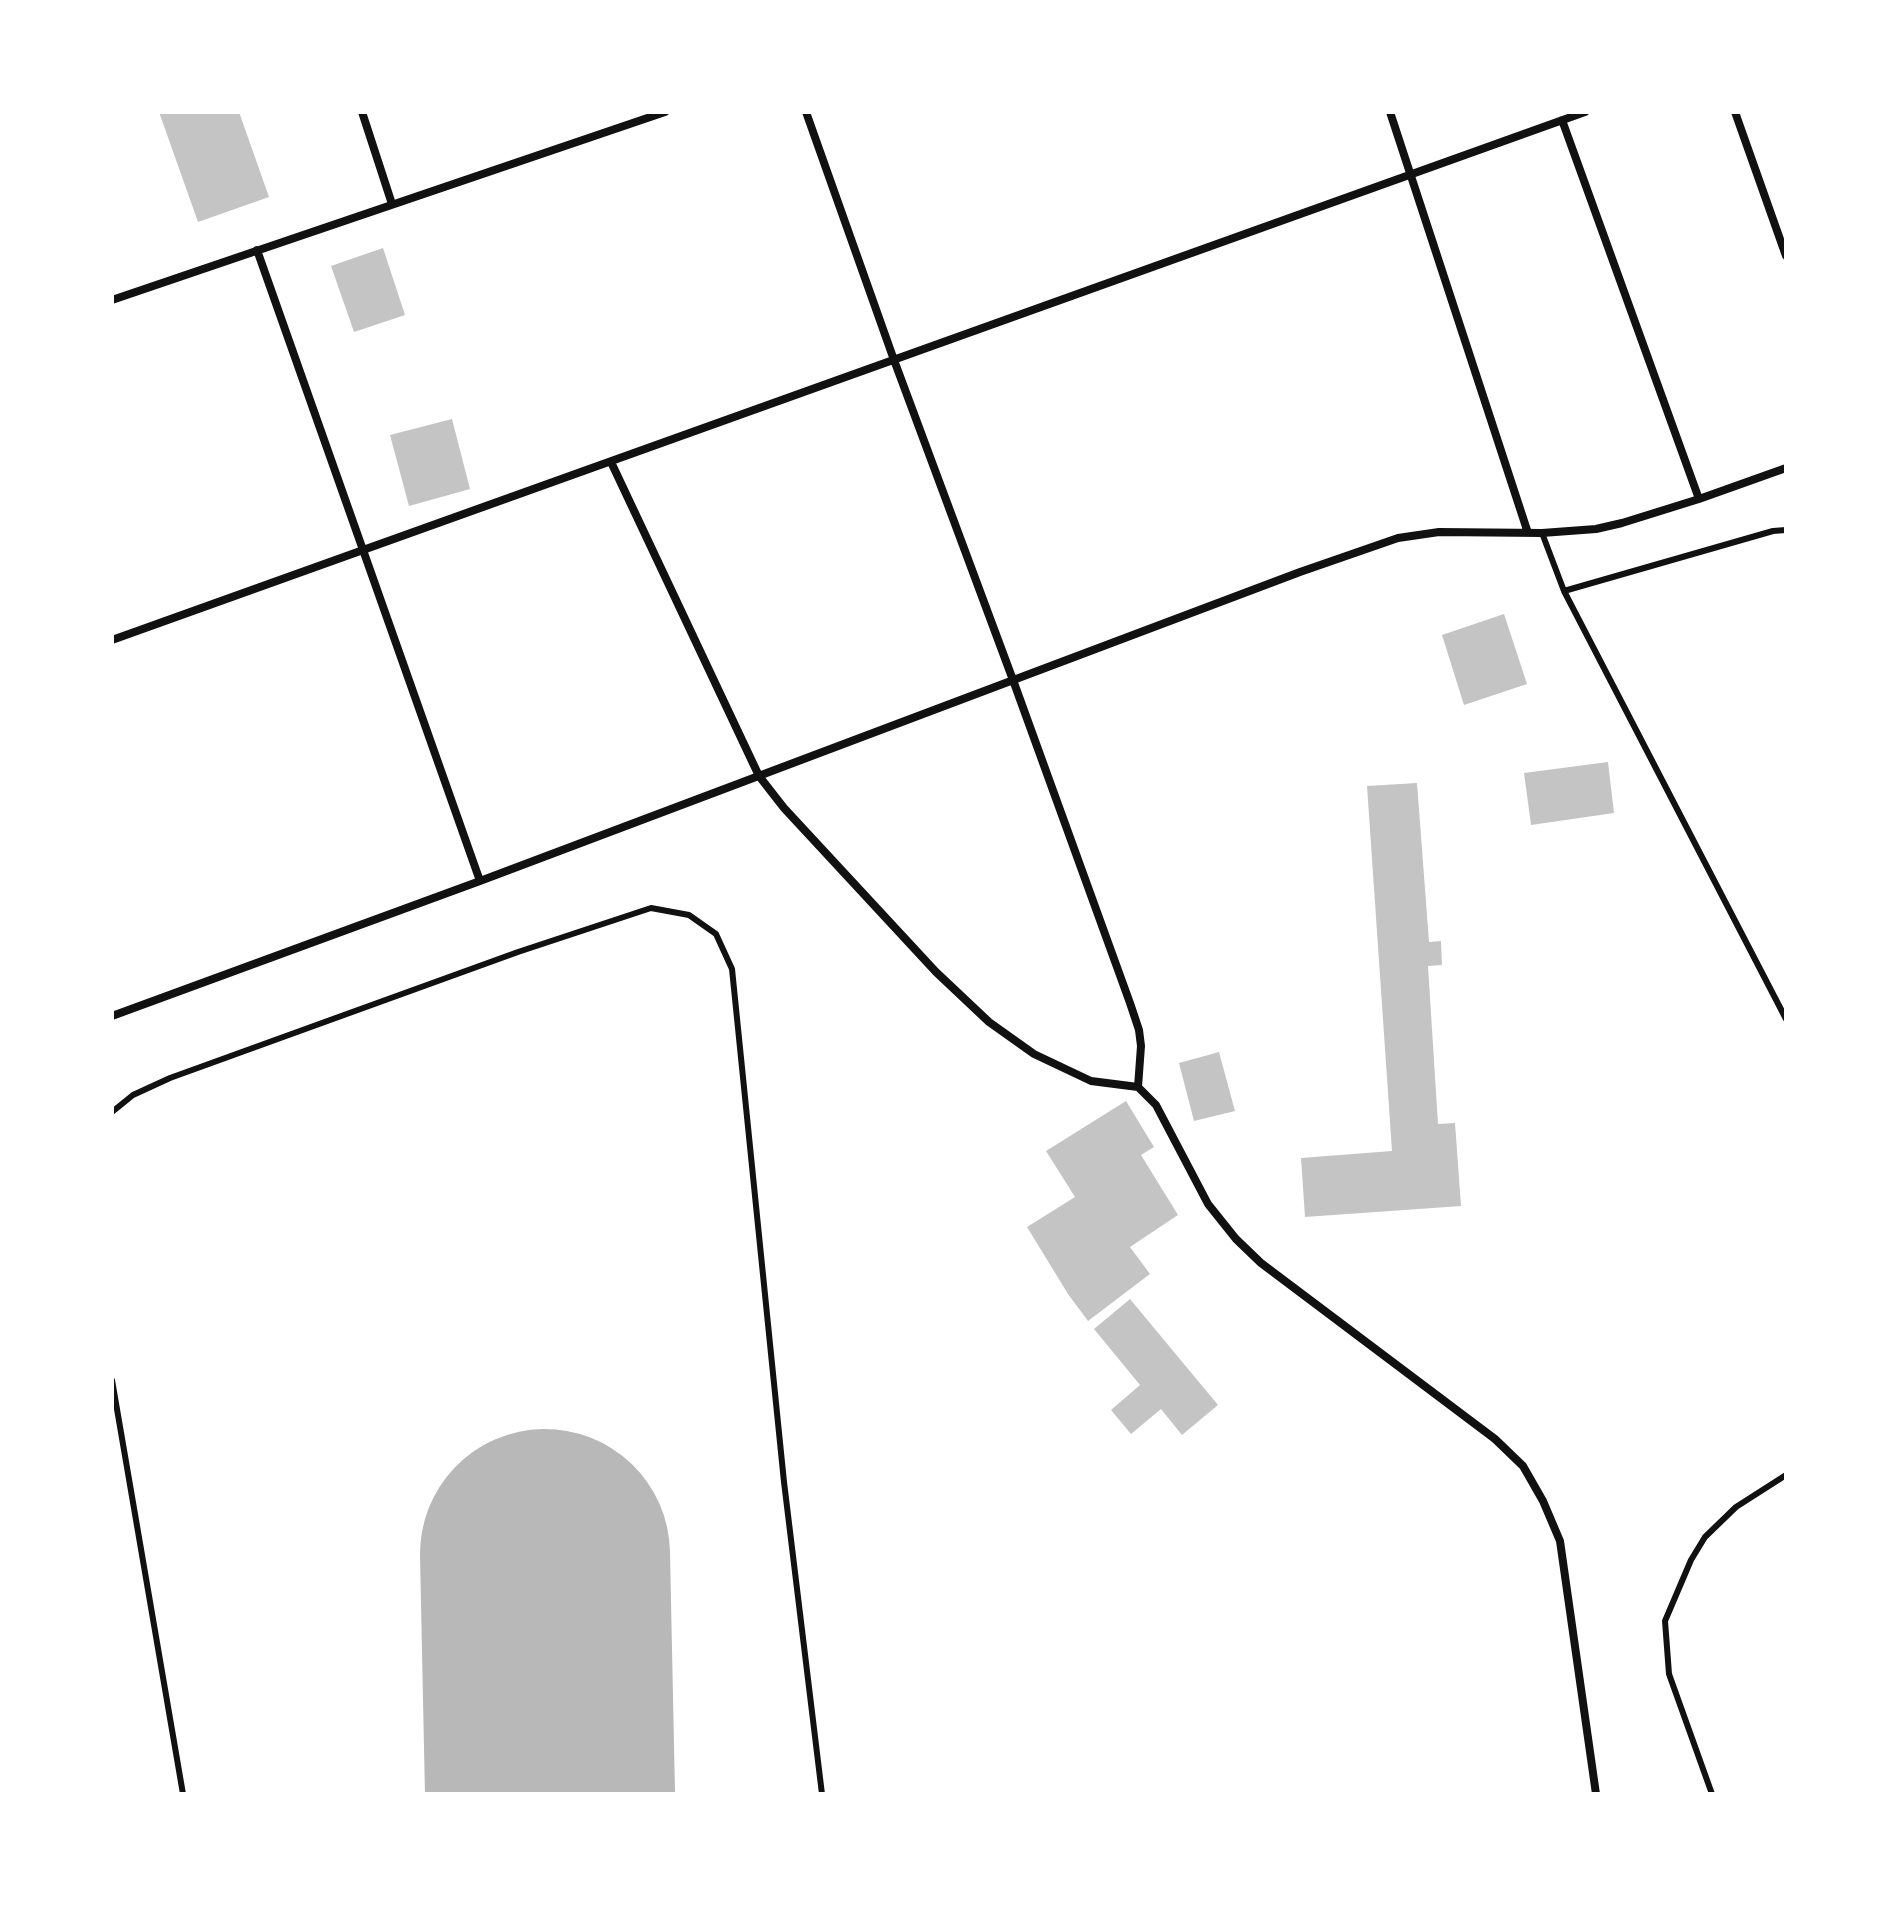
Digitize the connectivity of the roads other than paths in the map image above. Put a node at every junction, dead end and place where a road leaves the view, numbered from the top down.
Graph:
1 (362, 112) edge
2 (665, 112) edge
3 (806, 112) edge
4 (1390, 112) edge
5 (1585, 112) edge
6 (1735, 112) edge
7 (1562, 120) junction
8 (1411, 175) junction
9 (392, 204) junction
10 (257, 250) junction
11 (1786, 256) edge
12 (112, 288) edge
13 (114, 299) edge
14 (894, 360) junction
15 (611, 462) junction
16 (1786, 468) edge
17 (1699, 499) junction
18 (1786, 530) edge
19 (1528, 533) junction
20 (1542, 533) junction
21 (363, 551) junction
22 (1564, 591) junction
23 (112, 640) edge
24 (1013, 680) junction
25 (759, 776) junction
26 (480, 881) junction
27 (112, 1016) edge
28 (1786, 1019) edge
29 (1138, 1087) junction
30 (112, 1112) edge
31 (112, 1380) edge
32 (1786, 1475) edge
33 (183, 1794) edge
34 (822, 1794) edge
35 (1596, 1794) edge
36 (1712, 1794) edge

1 - 9 street
2 - 9 street
3 - 14 street
4 - 8 street
5 - 7 street
6 - 11 street
7 - 8 street
7 - 17 street
8 - 14 street
8 - 19 street
9 - 10 street
10 - 13 street
10 - 21 street
12 - 13 street
14 - 15 street
14 - 24 street
15 - 21 street
15 - 25 street
16 - 17 street
17 - 20 street
18 - 22 lane
19 - 20 street
19 - 24 street
20 - 22 lane
21 - 23 street
21 - 26 street
22 - 28 lane
24 - 25 street
24 - 29 street
25 - 26 street
25 - 29 street
26 - 27 street
29 - 35 street
30 - 34 lane
31 - 33 lane
32 - 36 lane

